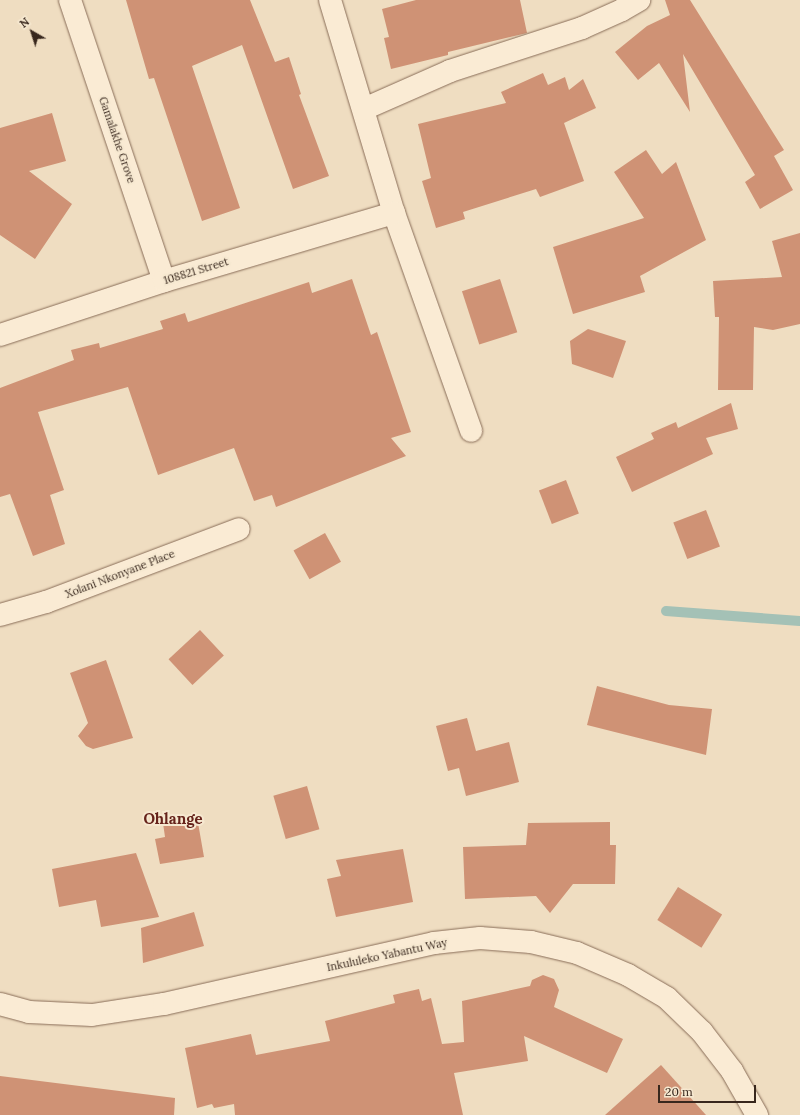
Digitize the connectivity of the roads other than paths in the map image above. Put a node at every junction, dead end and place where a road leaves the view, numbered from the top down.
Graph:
1 (70, 0) edge
2 (330, 0) edge
3 (639, 0) edge
4 (364, 108) junction
5 (394, 213) junction
6 (164, 281) junction
7 (0, 335) edge
8 (471, 431) dead end
9 (239, 529) dead end
10 (0, 614) edge
11 (0, 1004) edge
12 (757, 1115) edge

1 - 6 street, Gamalakhe Grove
2 - 4 street
3 - 4 street
4 - 5 street
5 - 6 street, 108821 Street
5 - 8 street
6 - 7 street, 108821 Street
9 - 10 street, Xolani Nkonyane Place
11 - 12 street, Inkululeko Yabantu Way

